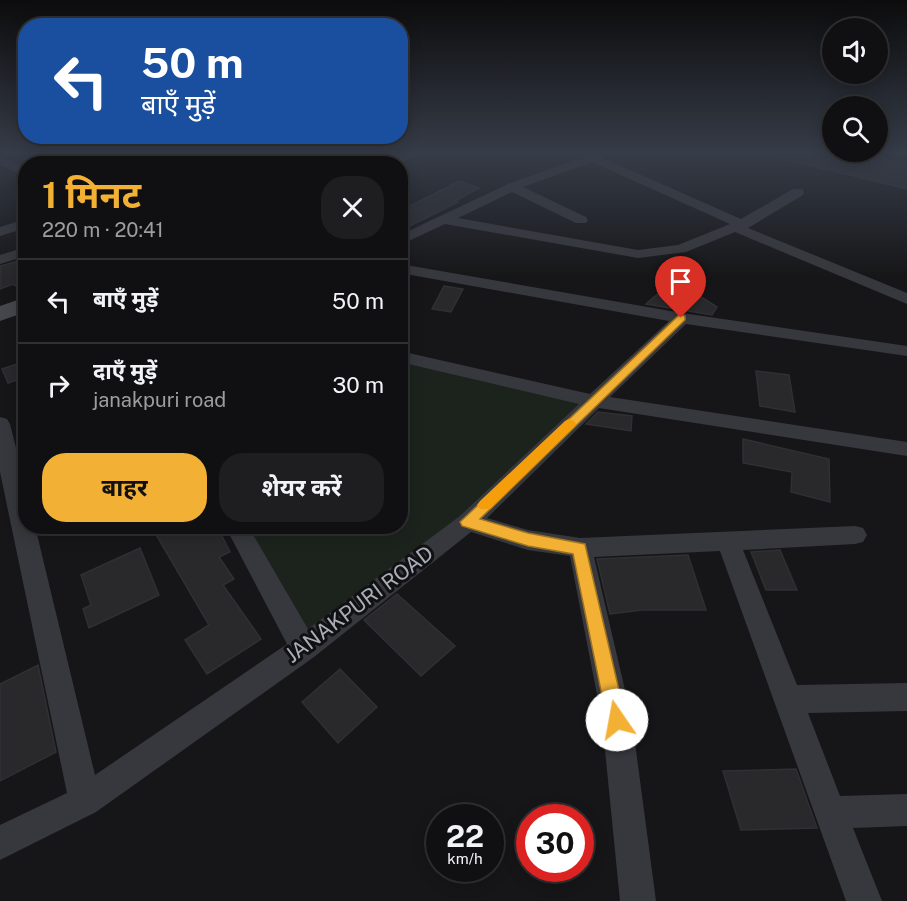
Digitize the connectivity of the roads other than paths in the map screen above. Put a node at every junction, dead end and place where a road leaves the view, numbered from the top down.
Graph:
1 (497, 194) edge
2 (527, 194) edge
3 (670, 194) edge
4 (795, 194) edge
5 (444, 220) junction
6 (581, 220) dead end
7 (18, 226) edge
8 (740, 226) junction
9 (0, 232) edge
10 (408, 237) edge
11 (18, 254) edge
12 (0, 260) edge
13 (408, 269) edge
14 (907, 299) edge
15 (18, 307) edge
16 (0, 314) edge
17 (681, 318) junction
18 (907, 351) edge
19 (408, 358) edge
20 (592, 401) junction
21 (0, 424) edge
22 (907, 449) edge
23 (18, 504) edge
24 (468, 522) junction
25 (25, 534) edge
26 (240, 534) edge
27 (855, 535) dead end
28 (728, 541) junction
29 (579, 548) junction
30 (304, 648) junction
31 (907, 697) edge
32 (786, 699) junction
33 (85, 801) junction
34 (907, 810) edge
35 (829, 813) junction
36 (0, 843) edge
37 (638, 901) edge
38 (864, 901) edge

1 - 5 street
2 - 6 street
3 - 8 street
4 - 8 street
5 - 8 street
5 - 10 street
7 - 9 street
8 - 14 street
11 - 12 street
13 - 17 street
15 - 16 street
17 - 18 street
17 - 20 street, JANAKPURI ROAD
19 - 20 street
20 - 22 street
20 - 24 street, JANAKPURI ROAD
21 - 23 street
24 - 29 street
24 - 30 street, JANAKPURI ROAD
25 - 33 street
26 - 30 street
27 - 28 street
28 - 29 street
28 - 32 street
29 - 37 street
30 - 33 street, JANAKPURI ROAD
31 - 32 street
32 - 35 street
33 - 36 street, JANAKPURI ROAD
34 - 35 street
35 - 38 street

